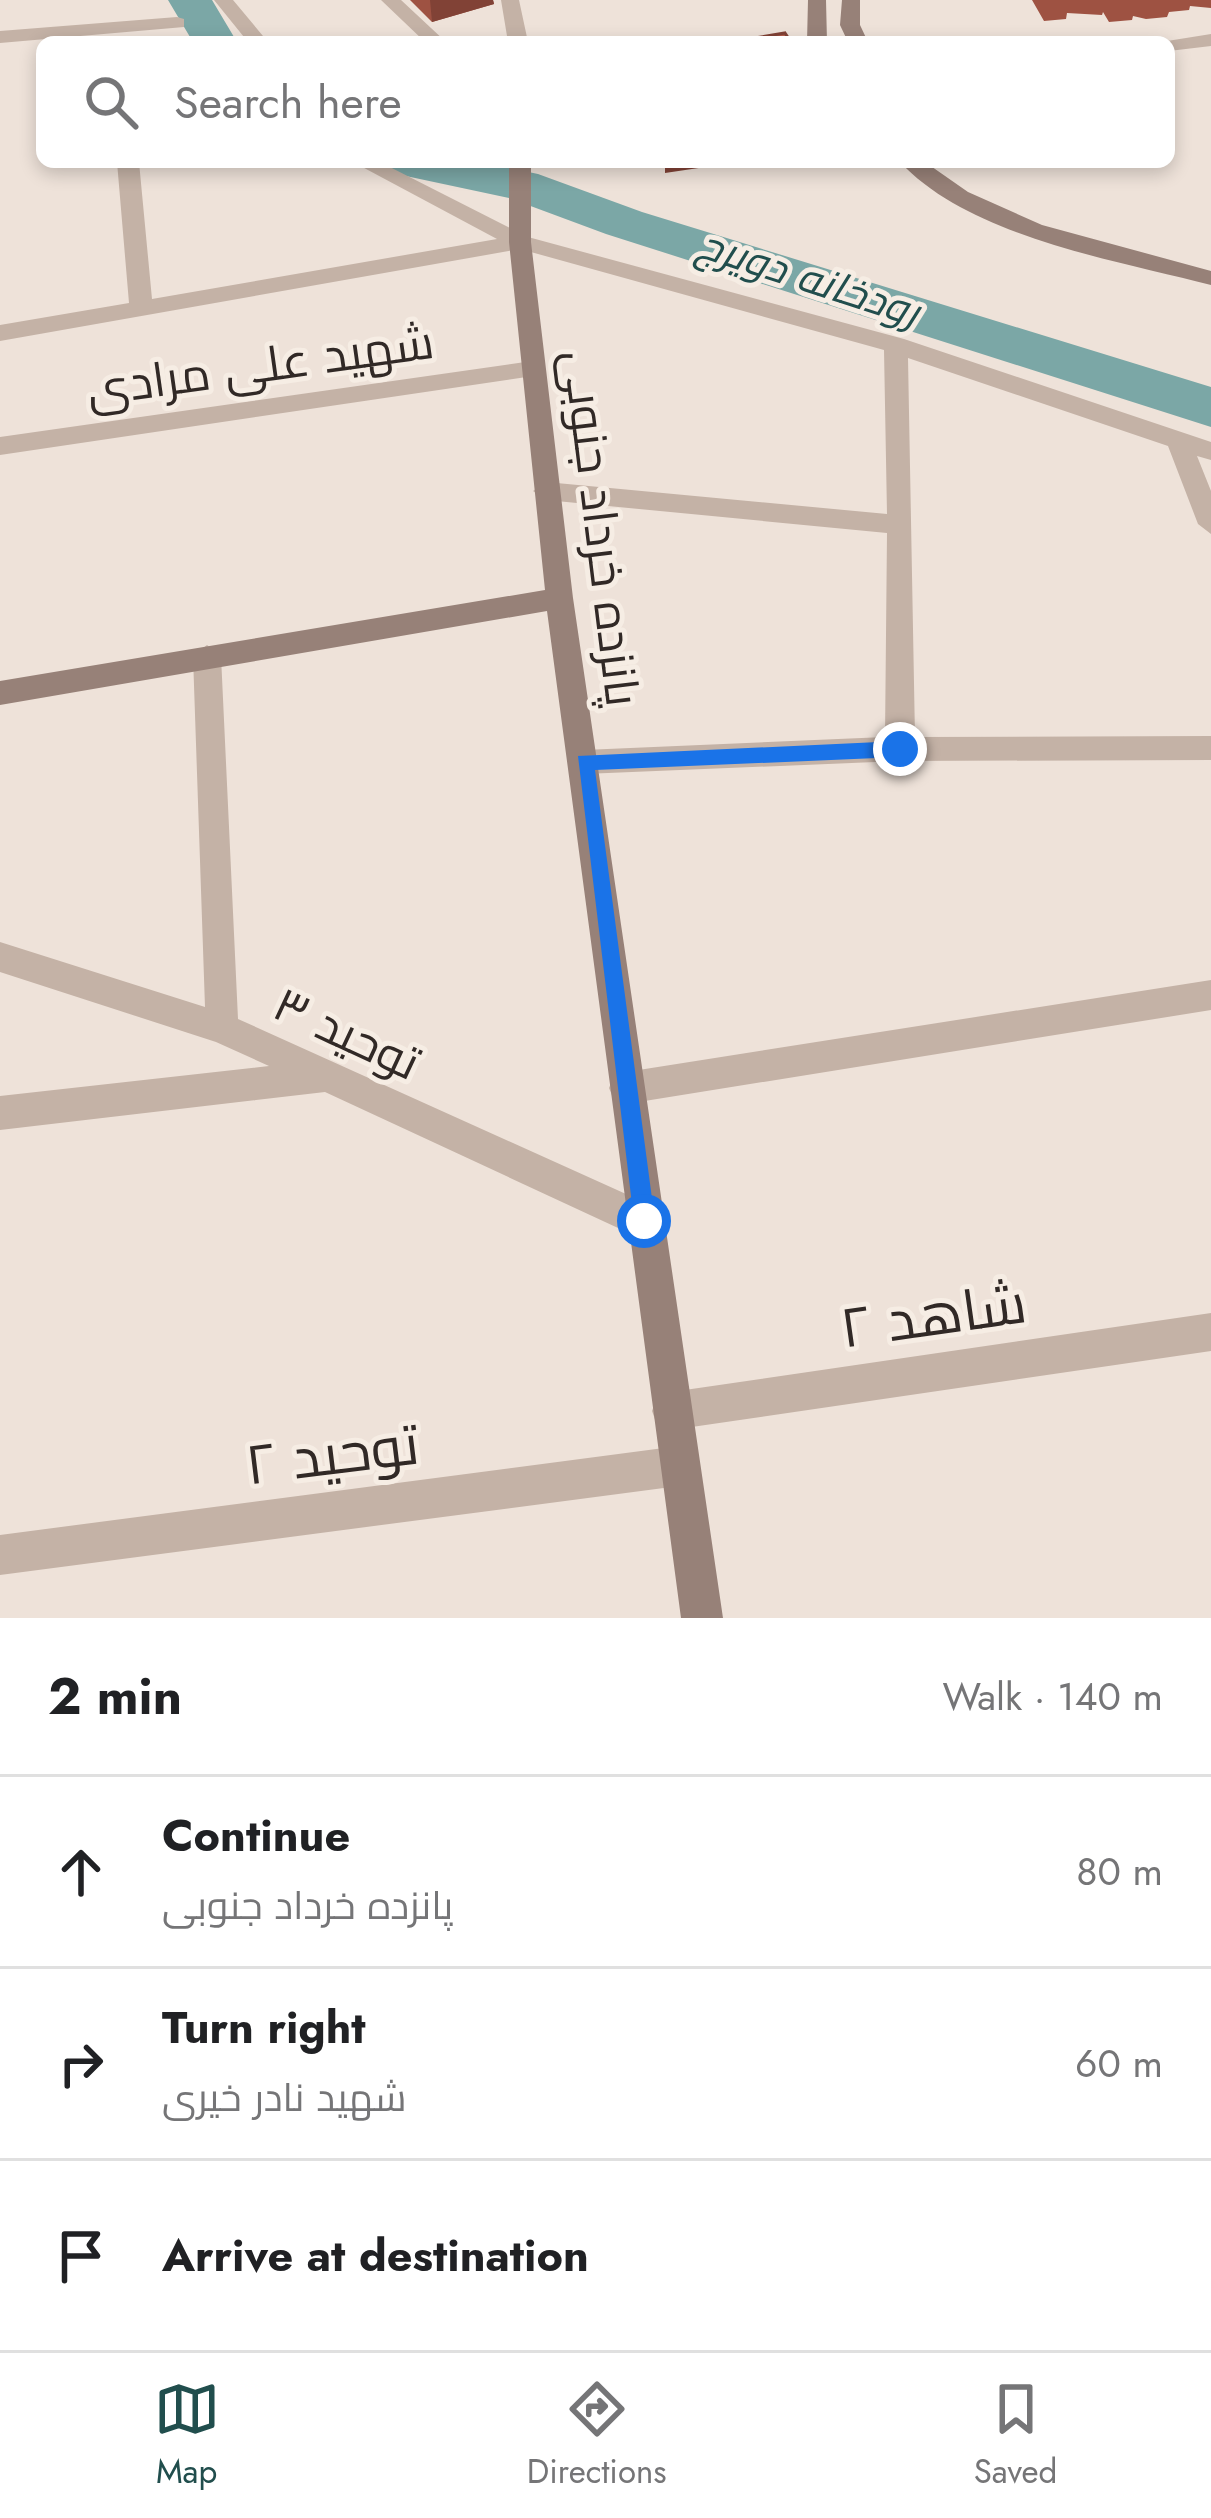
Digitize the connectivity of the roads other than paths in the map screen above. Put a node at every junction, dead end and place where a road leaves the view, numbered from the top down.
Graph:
1 (164, 0) edge
2 (224, 0) edge
3 (390, 0) edge
4 (510, 0) edge
5 (817, 0) edge
6 (851, 0) edge
7 (181, 33) edge
8 (854, 33) edge
9 (117, 35) edge
10 (36, 36) edge
11 (58, 36) edge
12 (253, 36) edge
13 (429, 36) edge
14 (517, 36) edge
15 (817, 36) edge
16 (0, 37) edge
17 (1211, 40) edge
18 (1175, 44) edge
19 (129, 168) edge
20 (376, 168) edge
21 (519, 168) edge
22 (930, 169) edge
23 (447, 202) junction
24 (520, 242) junction
25 (436, 254) junction
26 (1211, 278) edge
27 (141, 307) junction
28 (0, 333) edge
29 (896, 345) junction
30 (532, 368) junction
31 (1179, 442) junction
32 (0, 446) edge
33 (1211, 451) edge
34 (546, 491) junction
35 (1211, 524) edge
36 (900, 525) junction
37 (558, 588) junction
38 (207, 656) junction
39 (0, 678) edge
40 (0, 693) edge
41 (1211, 748) edge
42 (900, 749) junction
43 (584, 762) junction
44 (0, 957) edge
45 (1211, 995) edge
46 (222, 1028) junction
47 (324, 1076) junction
48 (626, 1088) junction
49 (0, 1113) edge
50 (644, 1221) junction
51 (1211, 1332) edge
52 (671, 1411) junction
53 (679, 1466) junction
54 (0, 1555) edge
55 (702, 1618) edge

1 - 7 street
2 - 12 street
3 - 13 street
4 - 14 street
5 - 15 main road
6 - 8 main road
7 - 9 street
9 - 11 street
10 - 16 street
17 - 18 street
19 - 27 street
20 - 23 street
21 - 24 main road, پانزده خرداد جنوبی
22 - 26 main road
23 - 24 street
23 - 25 street
24 - 25 street
24 - 29 street
24 - 30 main road, پانزده خرداد جنوبی
25 - 27 street
27 - 28 street
29 - 31 street
29 - 36 street
30 - 32 street, شهید علی مرادی
30 - 34 main road, پانزده خرداد جنوبی
31 - 33 street
31 - 35 street
34 - 36 street
34 - 37 main road, پانزده خرداد جنوبی
36 - 42 street
37 - 38 main road
37 - 39 main road
37 - 43 main road, پانزده خرداد جنوبی
38 - 40 main road
38 - 46 street
41 - 42 street
42 - 43 street
43 - 48 main road, پانزده خرداد جنوبی
44 - 46 street, توحید ۳
45 - 48 street
46 - 47 street, توحید ۳
47 - 49 street
47 - 50 street, توحید ۳
48 - 50 main road, پانزده خرداد جنوبی
50 - 52 main road, پانزده خرداد جنوبی
51 - 52 street, شاهد ۲
52 - 53 main road, پانزده خرداد جنوبی
53 - 54 street, توحید ۲
53 - 55 main road, پانزده خرداد جنوبی

